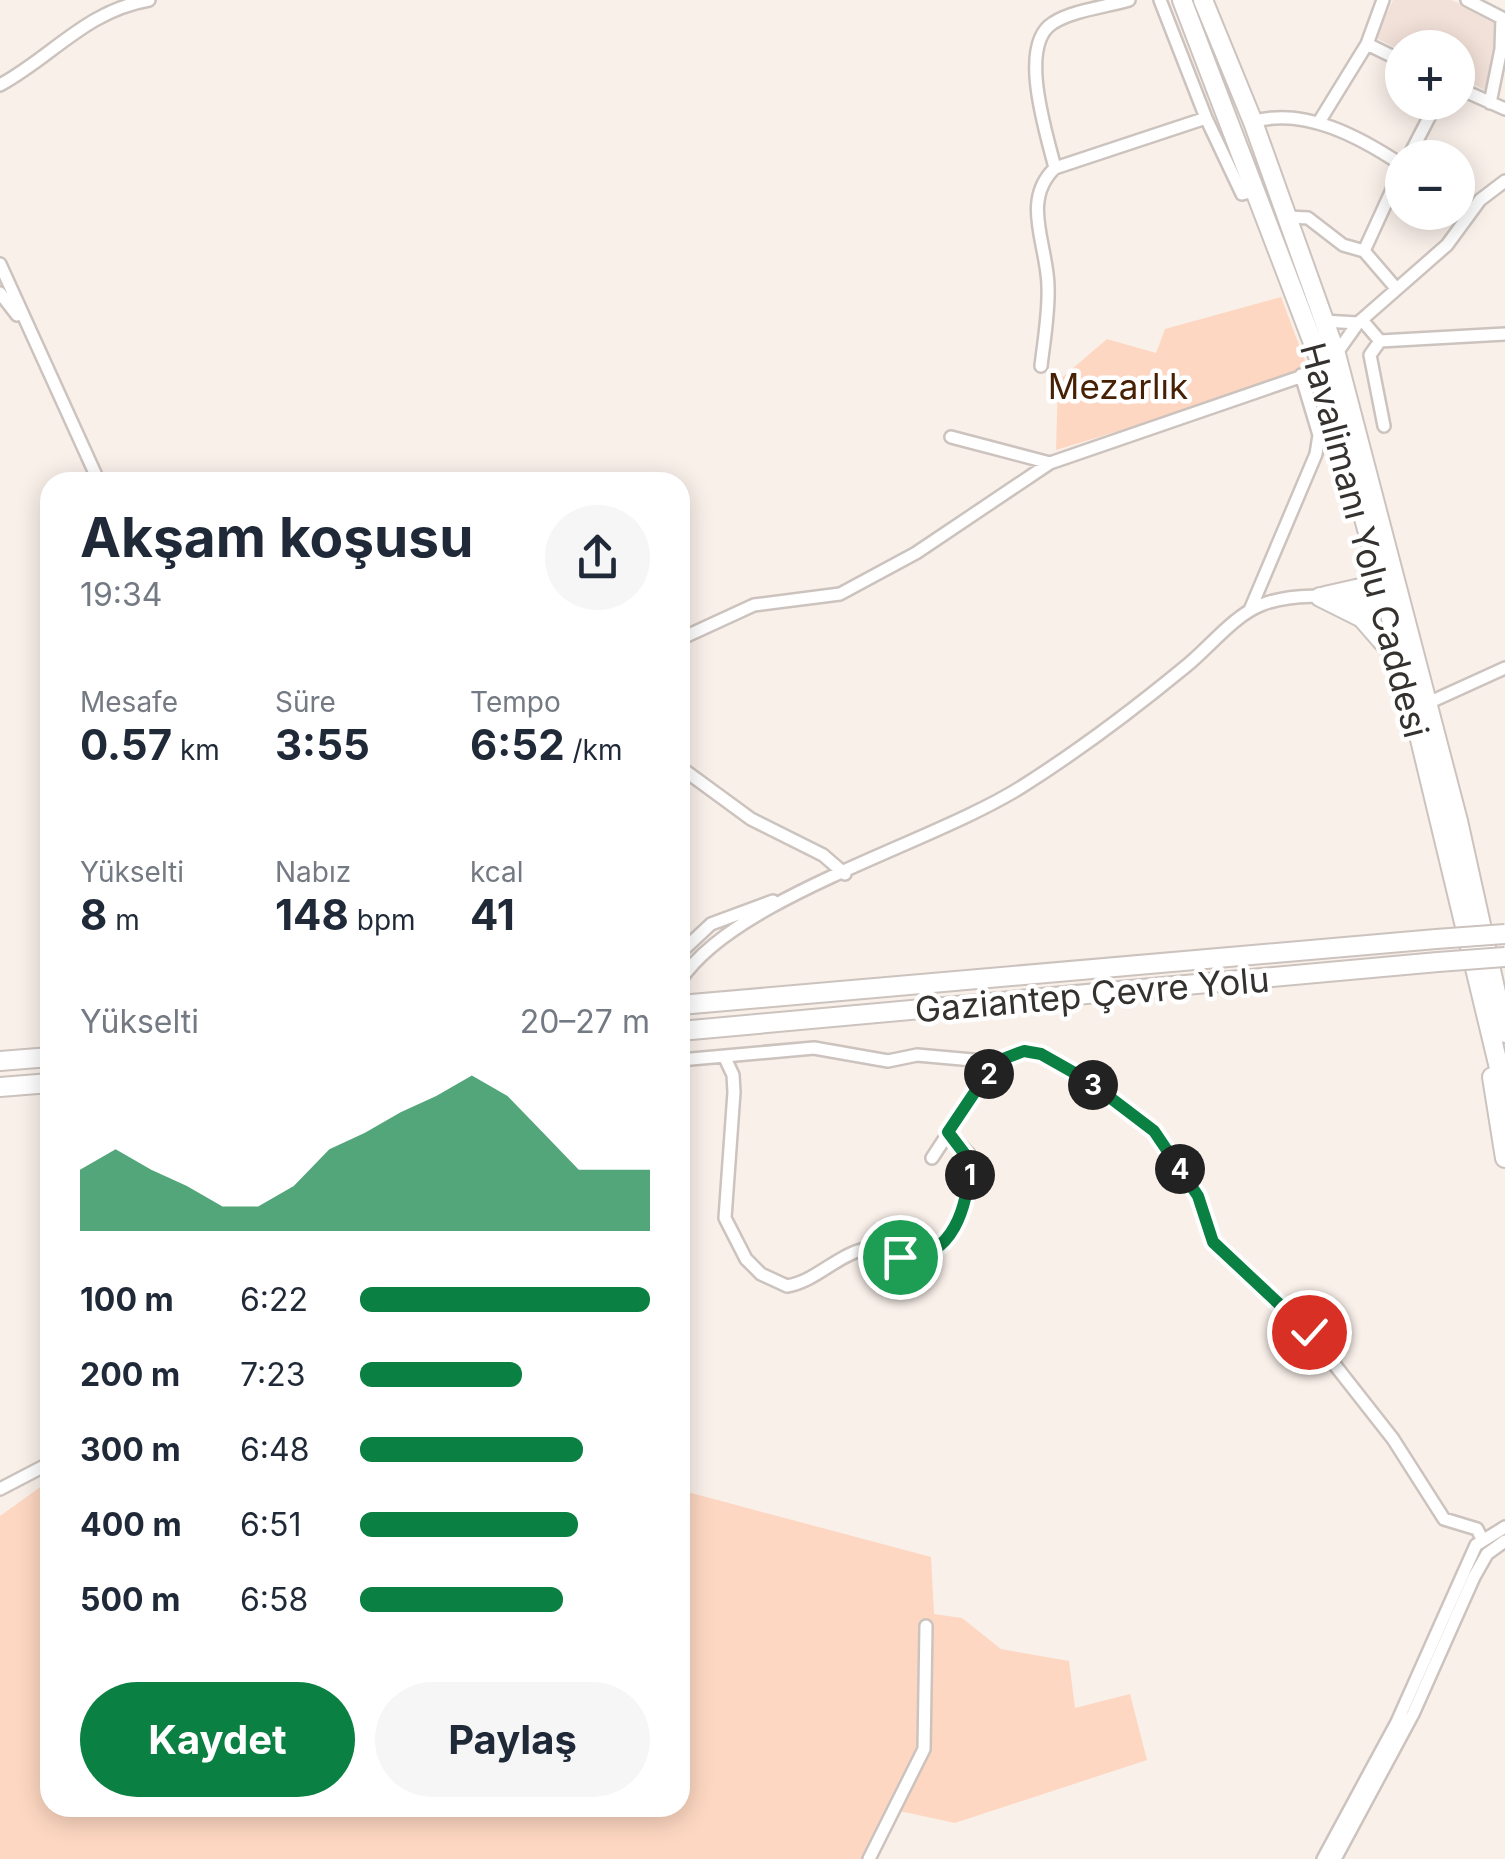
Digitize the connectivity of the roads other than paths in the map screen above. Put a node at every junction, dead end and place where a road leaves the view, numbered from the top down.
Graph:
1 (149, 0) edge
2 (1129, 0) edge
3 (1160, 0) edge
4 (1182, 0) edge
5 (1203, 0) edge
6 (1384, 0) edge
7 (1467, 0) edge
8 (1500, 9) edge
9 (1367, 44) junction
10 (1385, 53) edge
11 (0, 85) edge
12 (1475, 96) edge
13 (1490, 103) junction
14 (1505, 109) edge
15 (1206, 118) junction
16 (1253, 122) junction
17 (1319, 122) junction
18 (1385, 158) edge
19 (1055, 168) junction
20 (1505, 181) edge
21 (1258, 190) junction
22 (1385, 205) edge
23 (1288, 216) junction
24 (1364, 251) junction
25 (0, 264) edge
26 (1395, 287) junction
27 (0, 292) edge
28 (1323, 321) junction
29 (24, 322) junction
30 (1360, 322) junction
31 (1505, 334) edge
32 (1380, 341) junction
33 (1336, 354) junction
34 (1041, 366) dead end
35 (1323, 369) junction
36 (1302, 375) junction
37 (1384, 426) dead end
38 (951, 437) dead end
39 (1050, 462) junction
40 (94, 472) edge
41 (1368, 530) junction
42 (1320, 596) junction
43 (1396, 608) junction
44 (1250, 610) junction
45 (690, 634) edge
46 (1505, 668) edge
47 (1404, 674) junction
48 (1428, 703) junction
49 (690, 774) edge
50 (845, 874) junction
51 (810, 889) junction
52 (1505, 934) edge
53 (690, 944) edge
54 (1505, 960) edge
55 (690, 966) edge
56 (1482, 1002) junction
57 (690, 1004) edge
58 (690, 1030) edge
59 (1505, 1033) edge
60 (40, 1058) edge
61 (724, 1058) junction
62 (690, 1060) edge
63 (0, 1061) edge
64 (995, 1062) junction
65 (40, 1084) edge
66 (0, 1087) edge
67 (1505, 1092) edge
68 (948, 1132) junction
69 (932, 1158) dead end
70 (1505, 1158) edge
71 (40, 1467) edge
72 (0, 1488) edge
73 (1503, 1530) edge
74 (1482, 1539) junction
75 (926, 1626) dead end
76 (869, 1859) edge
77 (1322, 1859) edge
78 (1335, 1859) edge

1 - 11 street
2 - 19 street
3 - 15 street
4 - 21 highway, Havalimanı Yolu Caddesi
5 - 16 highway, Havalimanı Yolu Caddesi
6 - 9 street
7 - 8 street
8 - 13 street
9 - 10 street
9 - 17 street
12 - 13 street
13 - 14 street
15 - 19 street
15 - 21 street
16 - 17 street
16 - 23 highway, Havalimanı Yolu Caddesi
17 - 18 street
19 - 34 street
20 - 26 street
21 - 35 highway, Havalimanı Yolu Caddesi
22 - 24 street
23 - 24 street
23 - 28 highway, Havalimanı Yolu Caddesi
24 - 26 street
25 - 29 street
26 - 30 street
27 - 29 street
28 - 30 street
28 - 33 highway, Havalimanı Yolu Caddesi
29 - 40 street
30 - 32 street
30 - 33 street
31 - 32 street
32 - 37 street
33 - 43 highway, Havalimanı Yolu Caddesi
35 - 36 street
35 - 41 highway, Havalimanı Yolu Caddesi
36 - 39 street
36 - 44 street
38 - 39 street
39 - 45 street
41 - 42 highway
41 - 43 highway, Havalimanı Yolu Caddesi
42 - 43 street
42 - 44 street
42 - 47 highway
43 - 47 highway, Havalimanı Yolu Caddesi
43 - 48 highway, Havalimanı Yolu Caddesi
44 - 50 street
46 - 48 street
47 - 56 highway, Havalimanı Yolu Caddesi
48 - 59 highway, Havalimanı Yolu Caddesi
49 - 50 street
50 - 51 street
51 - 53 street
51 - 55 street
52 - 57 highway, Gaziantep Çevre Yolu, bridge
54 - 58 highway, Gaziantep Çevre Yolu, bridge
56 - 67 highway, Havalimanı Yolu Caddesi
56 - 70 highway
60 - 63 highway
61 - 62 street
61 - 64 street
61 - 68 street
64 - 68 street
64 - 74 street
65 - 66 highway
68 - 69 street
71 - 72 street
73 - 74 street
73 - 78 street
74 - 77 street
75 - 76 street

